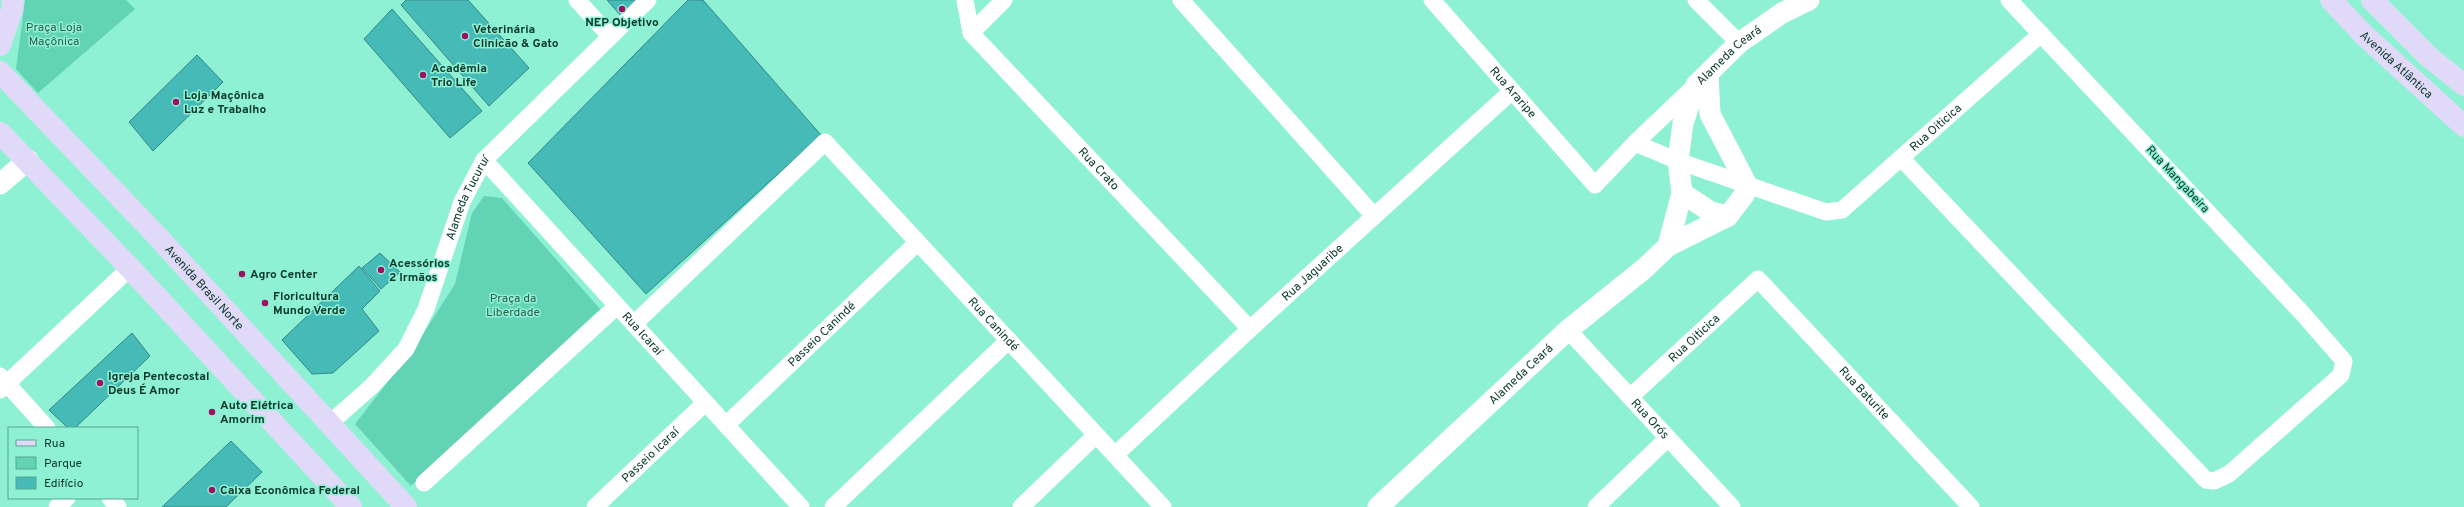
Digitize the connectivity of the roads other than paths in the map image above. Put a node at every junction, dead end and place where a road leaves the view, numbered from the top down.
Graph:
1 (13, 0) edge
2 (577, 0) edge
3 (648, 0) edge
4 (965, 0) edge
5 (1004, 0) edge
6 (1181, 0) edge
7 (1432, 0) edge
8 (1696, 0) edge
9 (1809, 0) edge
10 (2009, 0) edge
11 (2331, 0) edge
12 (2372, 0) edge
13 (971, 33) junction
14 (2041, 34) junction
15 (610, 36) junction
16 (1739, 43) junction
17 (0, 45) edge
18 (0, 72) edge
19 (1702, 80) junction
20 (2464, 85) edge
21 (1512, 90) junction
22 (2464, 126) edge
23 (0, 133) edge
24 (1634, 143) junction
25 (1902, 159) junction
26 (28, 160) junction
27 (484, 160) junction
28 (1678, 161) junction
29 (0, 184) edge
30 (1747, 185) junction
31 (1682, 193) junction
32 (1374, 216) junction
33 (1728, 216) junction
34 (918, 242) junction
35 (1668, 246) junction
36 (130, 268) junction
37 (1758, 279) joint
38 (617, 306) junction
39 (634, 324) junction
40 (1250, 329) junction
41 (1568, 330) junction
42 (1009, 340) junction
43 (2, 383) edge
44 (1630, 397) junction
45 (705, 403) junction
46 (329, 424) junction
47 (726, 426) junction
48 (46, 427) edge
49 (1096, 435) junction
50 (1668, 438) junction
51 (1115, 455) junction
52 (424, 483) dead end
53 (66, 499) edge
54 (111, 499) edge
55 (795, 505) edge
56 (57, 507) edge
57 (118, 507) edge
58 (351, 507) edge
59 (406, 507) edge
60 (595, 507) edge
61 (833, 507) edge
62 (1021, 507) edge
63 (1163, 507) edge
64 (1378, 507) edge
65 (1596, 507) edge
66 (1732, 507) edge
67 (1971, 507) edge

1 - 17 main road
2 - 15 street
3 - 15 street, Alameda Tucuruí
4 - 13 street
5 - 13 street
6 - 32 street
7 - 21 street, Rua Araripe
8 - 16 street
9 - 16 street, Alameda Ceará
10 - 14 street, Rua Mangabeira
11 - 22 main road, Avenida Atlântica
12 - 20 main road
13 - 40 street, Rua Crato
14 - 25 street, Rua Oiticica
14 - 25 street, Rua Mangabeira
15 - 27 street, Alameda Tucuruí
16 - 19 street, Alameda Ceará
18 - 46 main road, Avenida Brasil Norte
19 - 24 street
19 - 28 street, Alameda Ceará
19 - 30 street
21 - 24 street, Rua Araripe
21 - 32 street, Rua Jaguaribe
23 - 26 main road
24 - 28 street
25 - 30 street, Rua Oiticica
26 - 29 street
26 - 36 main road
27 - 38 street, Rua Icaraí
27 - 46 street, Alameda Tucuruí
28 - 30 street
28 - 31 street, Alameda Ceará
30 - 33 street
31 - 33 street
31 - 35 street
32 - 40 street, Rua Jaguaribe
33 - 35 street
34 - 39 street, Rua Canindé
34 - 42 street, Rua Canindé
34 - 47 street, Passeio Canindé
35 - 41 street, Alameda Ceará
36 - 43 street
36 - 58 main road
37 - 44 street, Rua Oiticica
37 - 67 street, Rua Baturite
38 - 39 street, Rua Icaraí
38 - 52 street
39 - 45 street, Rua Icaraí
40 - 51 street, Rua Jaguaribe
41 - 44 street, Rua Orós
41 - 64 street, Alameda Ceará
42 - 49 street, Rua Canindé
42 - 61 street
43 - 48 street
44 - 50 street, Rua Orós
45 - 47 street, Rua Icaraí
45 - 60 street, Passeio Icaraí
46 - 59 main road, Avenida Brasil Norte
47 - 55 street, Rua Icaraí
49 - 51 street, Rua Canindé
49 - 62 street
50 - 65 street
50 - 66 street, Rua Orós
51 - 63 street, Rua Canindé
53 - 56 street
54 - 57 street

